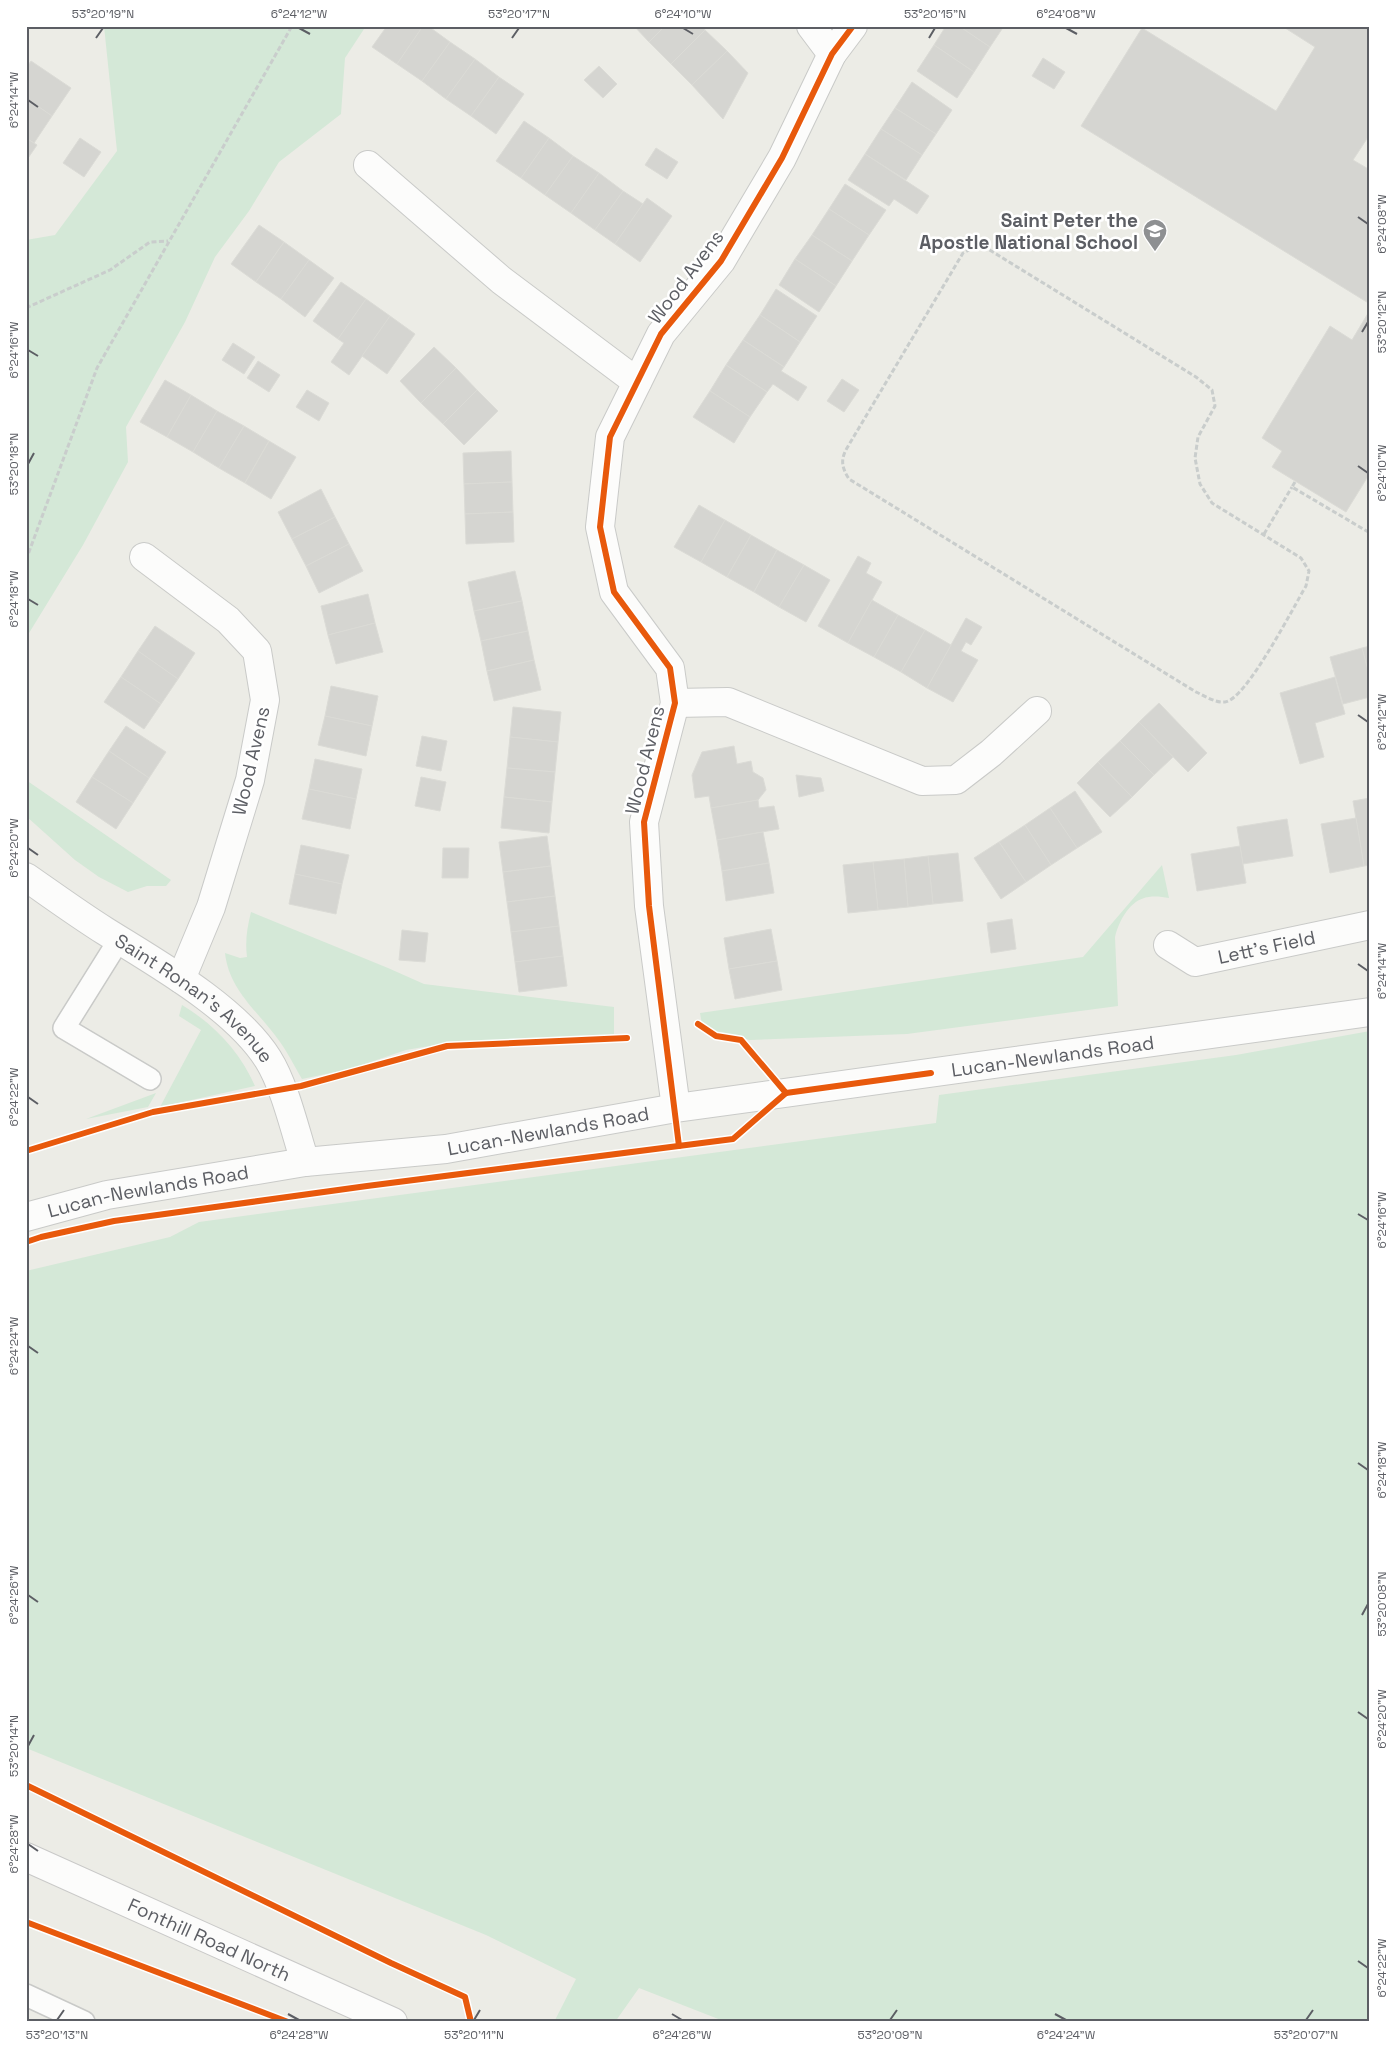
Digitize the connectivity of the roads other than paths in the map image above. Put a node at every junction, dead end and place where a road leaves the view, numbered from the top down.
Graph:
1 (811, 26) edge
2 (853, 26) edge
3 (832, 54) junction
4 (368, 165) dead end
5 (637, 382) junction
6 (144, 557) dead end
7 (675, 703) junction
8 (1037, 711) dead end
9 (26, 877) edge
10 (1370, 925) edge
11 (119, 940) junction
12 (1168, 945) dead end
13 (181, 979) junction
14 (1370, 1012) edge
15 (150, 1079) dead end
16 (676, 1108) junction
17 (305, 1162) junction
18 (26, 1217) edge
19 (26, 1857) edge
20 (26, 1995) edge
21 (84, 2022) edge
22 (393, 2022) edge

1 - 3 street
2 - 3 street, Wood Avens
3 - 5 street, Wood Avens
4 - 5 street
5 - 7 street, Wood Avens
6 - 13 street, Wood Avens
7 - 8 street, Wood Avens
7 - 16 street, Wood Avens
9 - 11 street, Saint Ronan's Avenue
10 - 12 street, Lett's Field
11 - 13 street, Saint Ronan's Avenue
11 - 15 lane
13 - 17 street, Saint Ronan's Avenue
14 - 16 street, Lucan-Newlands Road
16 - 17 street, Lucan-Newlands Road
17 - 18 street, Lucan-Newlands Road
19 - 22 street, Fonthill Road North
20 - 21 lane

